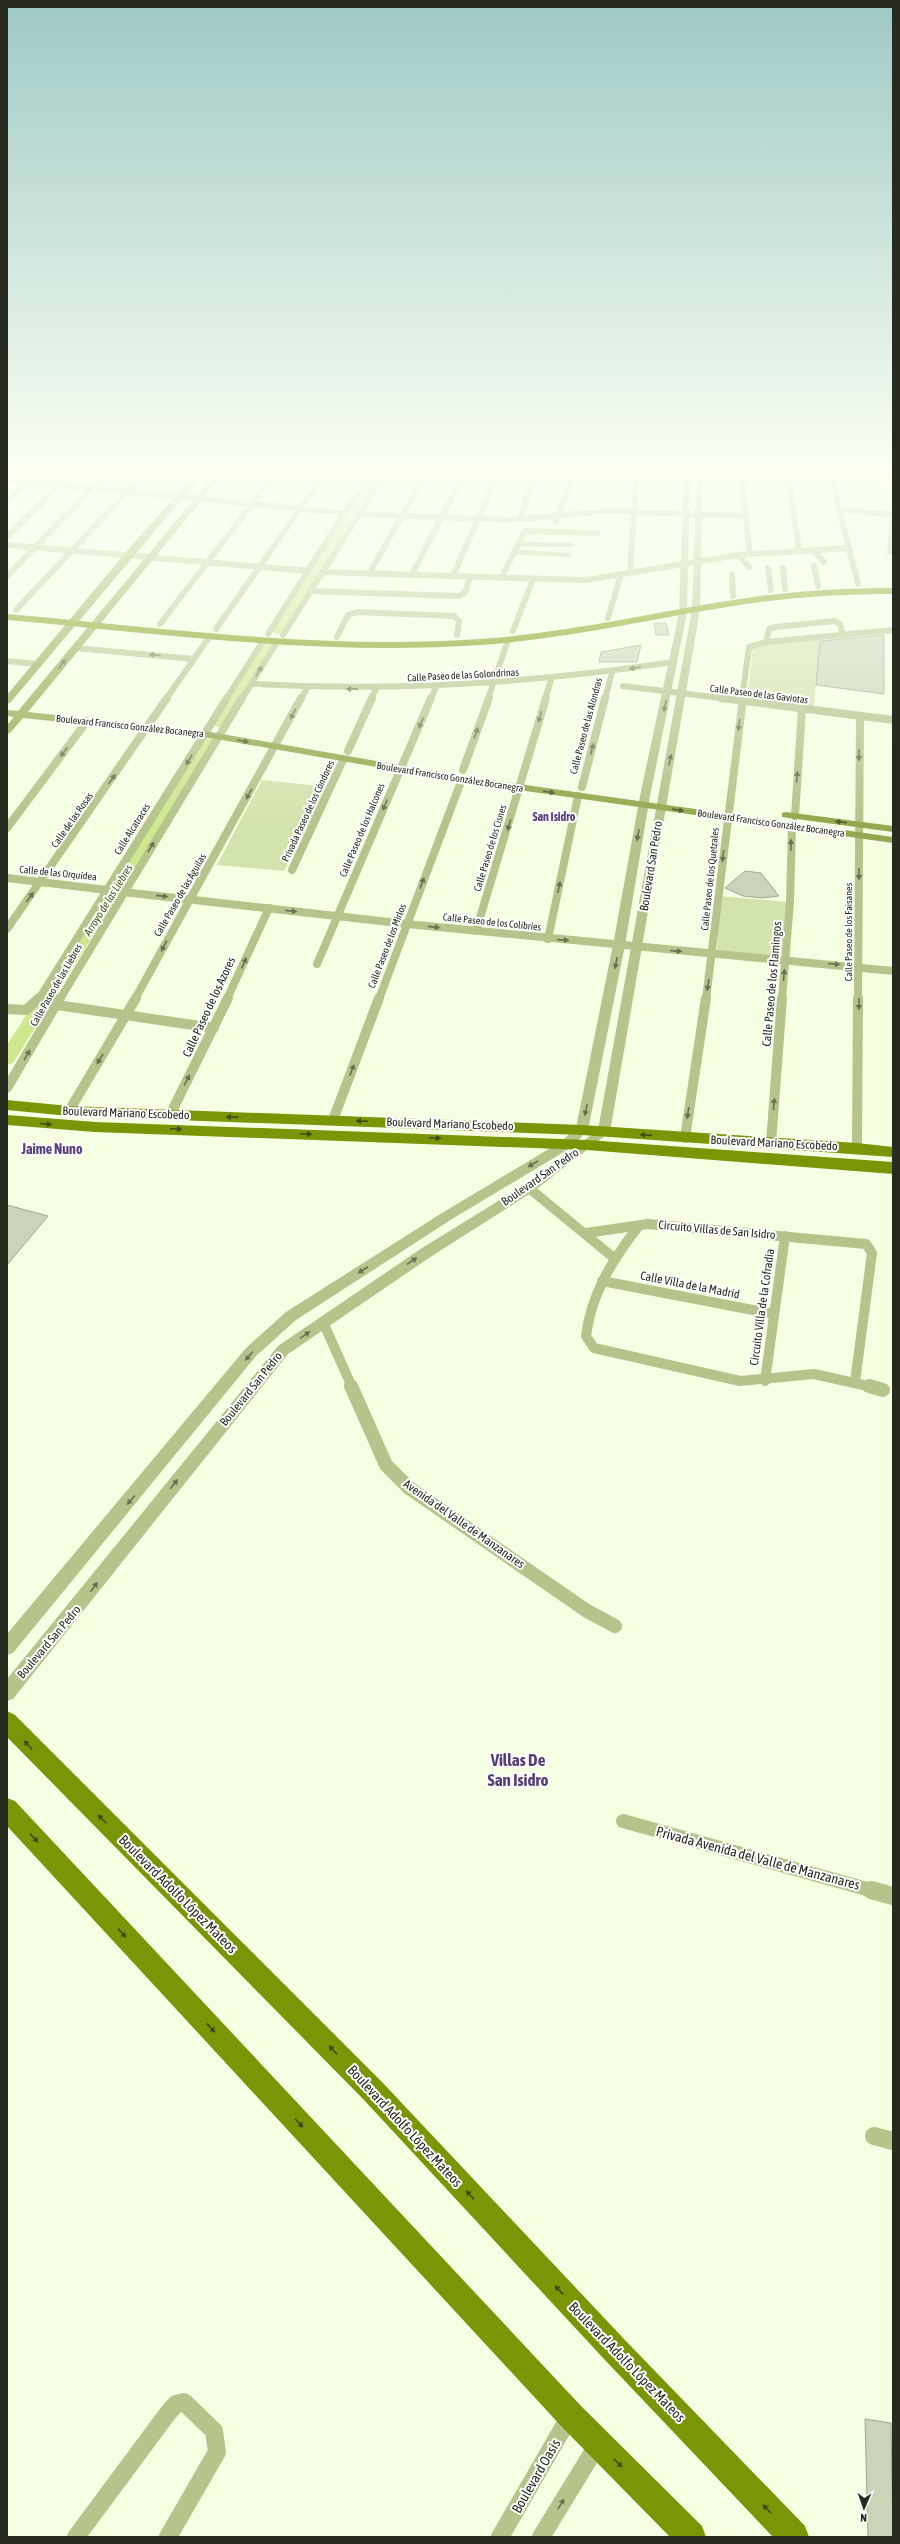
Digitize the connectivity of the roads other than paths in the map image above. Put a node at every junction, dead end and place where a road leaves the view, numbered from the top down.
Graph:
1 (36, 587) edge
2 (102, 587) edge
3 (125, 587) edge
4 (189, 587) edge
5 (245, 587) edge
6 (298, 587) edge
7 (312, 587) edge
8 (467, 587) edge
9 (530, 587) edge
10 (617, 587) edge
11 (684, 587) edge
12 (697, 587) edge
13 (733, 587) edge
14 (771, 587) edge
15 (810, 587) edge
16 (785, 589) joint
17 (771, 590) junction
18 (309, 591) junction
19 (893, 591) edge
20 (733, 596) junction
21 (696, 606) junction
22 (683, 608) junction
23 (9, 614) edge
24 (608, 618) junction
25 (76, 619) junction
26 (645, 619) junction
27 (96, 621) junction
28 (160, 624) junction
29 (680, 625) junction
30 (893, 630) edge
31 (213, 633) junction
32 (842, 633) junction
33 (457, 635) junction
34 (510, 635) junction
35 (266, 637) junction
36 (337, 637) junction
37 (280, 638) junction
38 (766, 642) junction
39 (676, 646) junction
40 (690, 646) junction
41 (75, 648) junction
42 (194, 659) junction
43 (7, 661) edge
44 (673, 662) junction
45 (37, 664) junction
46 (612, 672) junction
47 (551, 680) junction
48 (252, 684) junction
49 (494, 684) junction
50 (623, 686) dead end
51 (436, 687) junction
52 (17, 688) junction
53 (307, 688) junction
54 (376, 689) junction
55 (41, 690) junction
56 (668, 692) junction
57 (682, 694) junction
58 (7, 701) edge
59 (742, 702) junction
60 (7, 707) edge
61 (802, 709) junction
62 (24, 712) junction
63 (7, 713) edge
64 (860, 716) junction
65 (893, 720) edge
66 (87, 721) junction
67 (149, 724) junction
68 (7, 731) edge
69 (207, 731) junction
70 (222, 733) junction
71 (277, 744) junction
72 (345, 756) junction
73 (402, 765) junction
74 (462, 774) junction
75 (522, 783) junction
76 (580, 791) junction
77 (644, 801) junction
78 (662, 803) junction
79 (728, 812) junction
80 (793, 821) junction
81 (858, 824) junction
82 (7, 828) edge
83 (893, 829) edge
84 (858, 835) junction
85 (893, 840) edge
86 (292, 870) dead end
87 (7, 878) edge
88 (40, 882) junction
89 (107, 890) junction
90 (123, 892) junction
91 (189, 899) junction
92 (269, 908) junction
93 (337, 916) junction
94 (407, 924) junction
95 (7, 929) edge
96 (476, 931) junction
97 (548, 939) junction
98 (619, 945) junction
99 (637, 947) junction
100 (713, 954) junction
101 (785, 960) junction
102 (317, 964) dead end
103 (859, 966) junction
104 (893, 971) edge
105 (57, 1005) junction
106 (7, 1009) edge
107 (126, 1015) junction
108 (214, 1028) junction
109 (7, 1088) edge
110 (7, 1105) edge
111 (69, 1111) junction
112 (170, 1115) junction
113 (7, 1120) edge
114 (333, 1120) junction
115 (582, 1130) junction
116 (604, 1132) junction
117 (685, 1138) junction
118 (771, 1143) junction
119 (566, 1144) junction
120 (587, 1145) junction
121 (857, 1148) junction
122 (893, 1152) edge
123 (893, 1168) edge
124 (528, 1188) junction
125 (638, 1227) junction
126 (586, 1233) junction
127 (785, 1236) junction
128 (614, 1258) junction
129 (602, 1281) junction
130 (774, 1314) junction
131 (323, 1322) junction
132 (266, 1337) junction
133 (283, 1350) junction
134 (764, 1381) junction
135 (855, 1382) junction
136 (883, 1390) dead end
137 (615, 1626) dead end
138 (12, 1642) edge
139 (7, 1693) edge
140 (7, 1722) edge
141 (7, 1809) edge
142 (623, 1821) dead end
143 (893, 1896) edge
144 (874, 2136) dead end
145 (893, 2141) edge
146 (571, 2416) junction
147 (599, 2442) junction
148 (76, 2537) edge
149 (168, 2537) edge
150 (500, 2537) edge
151 (540, 2537) edge
152 (691, 2537) edge
153 (794, 2537) edge

1 - 23 street
2 - 25 main road
3 - 27 main road
4 - 28 street
5 - 31 street, Calle de las Rosas
6 - 35 street, Calle Alcatraces
7 - 18 street, Calle Paseo de las Liebres
8 - 18 street
9 - 34 street, Calle Paseo de los Mirlos
10 - 24 street
11 - 22 street, Boulevard San Pedro
12 - 21 street, Boulevard San Pedro
13 - 20 street
14 - 17 street
15 - 16 main road
16 - 17 main road
17 - 20 main road
18 - 37 street, Calle Paseo de las Liebres
19 - 21 main road
20 - 21 main road
21 - 22 main road
21 - 40 street, Boulevard San Pedro
22 - 24 main road
22 - 26 main road
22 - 29 street, Boulevard San Pedro
23 - 25 main road
24 - 34 main road
25 - 27 main road
25 - 45 main road
26 - 29 main road
26 - 34 main road
27 - 28 main road
27 - 31 main road
27 - 41 main road
28 - 31 main road
29 - 39 street, Boulevard San Pedro
30 - 32 street, Calle Paseo de los Quetzales
31 - 35 main road
31 - 42 street, Calle de las Rosas
32 - 38 street, Calle Paseo de los Quetzales
32 - 38 street
33 - 34 main road
33 - 36 main road
33 - 36 street
34 - 37 main road
34 - 49 street, Calle Paseo de los Mirlos
35 - 37 main road
35 - 69 street, Calle Alcatraces
36 - 37 main road
48 -> 37 street, Calle Paseo de las Liebres
38 - 59 street, Calle Paseo de los Quetzales
39 - 40 street
39 - 44 street, Boulevard San Pedro
40 - 57 street, Boulevard San Pedro
42 -> 41 street
55 -> 41 main road
42 - 67 street, Calle de las Rosas
43 - 45 street
44 -> 46 street, Calle Paseo de las Golondrinas
44 - 56 street, Boulevard San Pedro
45 - 52 main road
46 - 47 street, Calle Paseo de las Golondrinas
76 -> 46 street, Calle Paseo de las Alondras
47 - 49 street, Calle Paseo de las Golondrinas
47 -> 75 street, Calle Paseo de los Cisnes
48 - 53 street, Calle Paseo de las Golondrinas
48 - 70 street, Calle Paseo de las Liebres
49 - 51 street, Calle Paseo de las Golondrinas
74 -> 49 street, Calle Paseo de los Mirlos
50 - 56 street, Calle Paseo de las Gaviotas
51 - 54 street, Calle Paseo de las Golondrinas
51 -> 73 street, Calle Paseo de los Halcones
52 - 55 main road
52 - 58 main road
54 -> 53 street, Calle Paseo de las Golondrinas
53 -> 71 street, Calle Paseo de las Águilas
54 - 72 street, Privada Paseo de los Cóndores
55 - 62 main road
56 - 57 street, Calle Paseo de las Gaviotas
56 -> 77 street, Boulevard San Pedro
57 - 59 street, Calle Paseo de las Gaviotas
78 -> 57 street, Boulevard San Pedro
59 - 61 street, Calle Paseo de las Gaviotas
59 -> 79 street, Calle Paseo de los Quetzales
60 - 62 main road, Boulevard Francisco González Bocanegra
61 - 64 street, Calle Paseo de las Gaviotas
80 -> 61 street, Calle Paseo de los Flamingos
62 - 63 main road, Boulevard Francisco González Bocanegra
62 - 66 main road, Boulevard Francisco González Bocanegra
62 - 67 main road, Boulevard Francisco González Bocanegra
62 - 68 main road
64 - 65 street, Calle Paseo de las Gaviotas
64 -> 81 street, Calle Paseo de los Faisanes
66 - 67 main road, Boulevard Francisco González Bocanegra
66 -> 82 street
67 - 69 main road, Boulevard Francisco González Bocanegra
88 -> 67 street, Calle de las Rosas
69 - 70 main road, Boulevard Francisco González Bocanegra
69 -> 89 street, Calle Alcatraces
70 - 71 main road, Boulevard Francisco González Bocanegra
90 -> 70 street, Calle Paseo de las Liebres
71 - 72 main road, Boulevard Francisco González Bocanegra
71 -> 91 street, Calle Paseo de las Águilas
72 - 73 main road, Boulevard Francisco González Bocanegra
72 - 86 street, Privada Paseo de los Cóndores
73 - 74 main road, Boulevard Francisco González Bocanegra
73 -> 93 street, Calle Paseo de los Halcones
74 - 75 main road, Boulevard Francisco González Bocanegra
94 -> 74 street, Calle Paseo de los Mirlos
75 - 76 main road, Boulevard Francisco González Bocanegra
75 -> 96 street, Calle Paseo de los Cisnes
76 - 77 main road, Boulevard Francisco González Bocanegra
97 -> 76 street, Calle Paseo de las Alondras
77 - 78 main road, Boulevard Francisco González Bocanegra
77 -> 98 street, Boulevard San Pedro
78 - 79 main road, Boulevard Francisco González Bocanegra
78 - 99 street, Boulevard San Pedro
79 - 80 main road, Boulevard Francisco González Bocanegra
79 -> 100 street, Calle Paseo de los Quetzales
81 -> 80 main road, Boulevard Francisco González Bocanegra
80 - 84 main road, Boulevard Francisco González Bocanegra
101 -> 80 street, Calle Paseo de los Flamingos
81 - 83 main road, Boulevard Francisco González Bocanegra
81 - 84 street, Calle Paseo de los Faisanes
84 - 85 main road, Boulevard Francisco González Bocanegra
84 -> 103 street, Calle Paseo de los Faisanes
87 - 88 street, Calle de las Orquídea
88 - 89 street, Calle de las Orquídea
95 -> 88 street, Calle de las Rosas
89 - 106 street, Calle Alcatraces
90 -> 91 street, Calle Paseo de los Colibríes
90 - 105 street, Calle Paseo de las Liebres
91 - 92 street, Calle Paseo de los Colibríes
91 -> 107 street, Calle Paseo de las Águilas
92 -> 93 street, Calle Paseo de los Colibríes
108 -> 92 street, Calle Paseo de los Azores
93 - 94 street, Calle Paseo de los Colibríes
93 - 102 street, Calle Paseo de los Halcones
94 -> 96 street, Calle Paseo de los Colibríes
114 -> 94 street, Calle Paseo de los Mirlos
96 - 97 street, Calle Paseo de los Colibríes
97 -> 98 street, Calle Paseo de los Colibríes
98 - 99 street, Calle Paseo de los Colibríes
98 -> 115 street, Boulevard San Pedro
99 -> 100 street, Calle Paseo de los Colibríes
99 - 116 street, Boulevard San Pedro
100 - 101 street, Calle Paseo de los Colibríes
100 -> 117 street, Calle Paseo de los Quetzales
101 -> 103 street, Calle Paseo de los Colibríes
118 -> 101 street, Calle Paseo de los Flamingos
103 - 104 street, Calle Paseo de los Colibríes
103 -> 121 street, Calle Paseo de los Faisanes
105 - 107 street
109 -> 105 street, Calle Paseo de las Liebres
107 - 108 street
107 -> 111 street, Calle Paseo de las Águilas
112 -> 108 street, Calle Paseo de los Azores
110 - 111 main road, Boulevard Mariano Escobedo
111 - 112 main road, Boulevard Mariano Escobedo
114 -> 112 main road, Boulevard Mariano Escobedo
113 -> 119 main road, Boulevard Mariano Escobedo
115 -> 114 main road, Boulevard Mariano Escobedo
115 - 116 main road, Boulevard Mariano Escobedo
115 - 119 street, Boulevard San Pedro
117 -> 116 main road, Boulevard Mariano Escobedo
116 - 120 street, Boulevard San Pedro
117 - 118 main road, Boulevard Mariano Escobedo
118 - 121 main road, Boulevard Mariano Escobedo
119 - 120 main road, Boulevard Mariano Escobedo
119 -> 132 street, Boulevard San Pedro
120 - 123 main road, Boulevard Mariano Escobedo
120 - 124 street, Boulevard San Pedro
121 - 122 main road, Boulevard Mariano Escobedo
124 - 126 street
131 -> 124 street, Boulevard San Pedro
125 - 126 street, Circuito Villas de San Isidro
125 - 127 street, Circuito Villas de San Isidro
125 - 128 street
126 - 128 street
127 - 130 street, Circuito Villa de la Cofradia
127 - 135 street, Circuito Villas de San Isidro
128 - 129 street
129 - 130 street, Calle Villa de la Madrid
129 - 134 street
130 - 134 street, Circuito Villa de la Cofradia
133 -> 131 street, Boulevard San Pedro
131 - 137 street, Avenida del Valle de Manzanares
132 - 133 street
132 -> 138 street, Boulevard San Pedro
139 -> 133 street, Boulevard San Pedro
134 - 135 street
135 - 136 street
153 -> 140 main road, Boulevard Adolfo López Mateos
141 -> 146 main road
142 - 143 street, Privada Avenida del Valle de Manzanares
144 - 145 street
146 - 147 main road
146 - 150 street, Boulevard Oasis
151 -> 147 street
147 -> 152 main road
148 - 149 street

